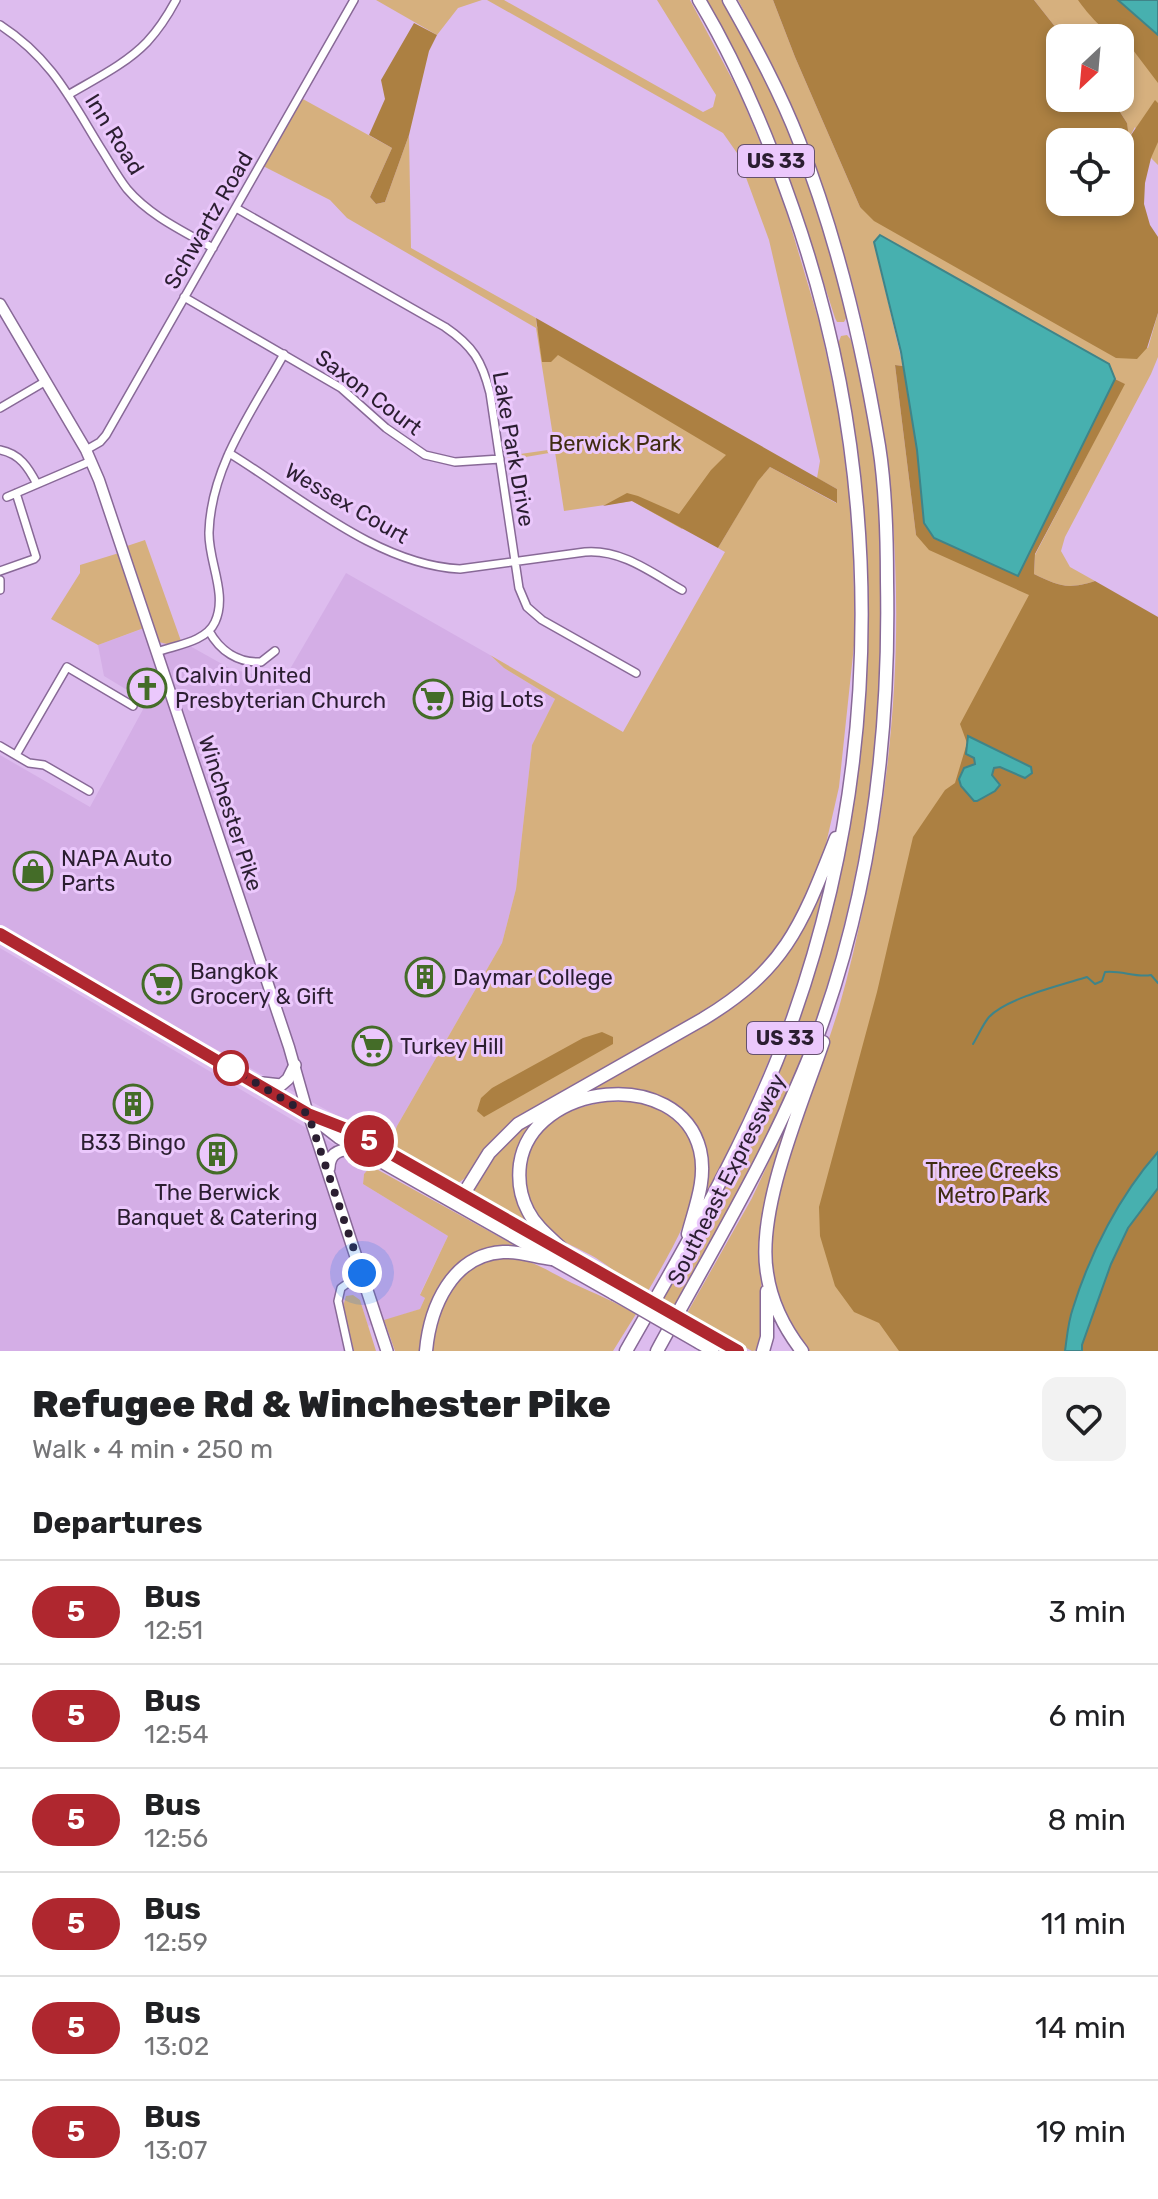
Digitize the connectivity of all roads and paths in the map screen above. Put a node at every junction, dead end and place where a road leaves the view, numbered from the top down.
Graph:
1 (176, 0) edge
2 (354, 0) edge
3 (699, 0) edge
4 (729, 0) edge
5 (0, 25) edge
6 (68, 95) junction
7 (236, 208) junction
8 (213, 248) junction
9 (184, 297) junction
10 (0, 304) edge
11 (284, 354) junction
12 (46, 381) junction
13 (0, 408) edge
14 (0, 450) edge
15 (86, 450) junction
16 (229, 453) junction
17 (500, 459) junction
18 (91, 461) junction
19 (37, 484) junction
20 (515, 562) junction
21 (0, 571) edge
22 (0, 580) edge
23 (0, 590) edge
24 (682, 590) dead end
25 (209, 631) junction
26 (275, 651) dead end
27 (157, 652) junction
28 (636, 673) dead end
29 (133, 706) dead end
30 (0, 746) edge
31 (16, 755) junction
32 (89, 791) dead end
33 (846, 813) junction
34 (0, 934) edge
35 (835, 984) junction
36 (295, 1065) junction
37 (252, 1081) junction
38 (308, 1114) junction
39 (358, 1149) junction
40 (330, 1177) junction
41 (463, 1195) junction
42 (685, 1249) junction
43 (569, 1256) junction
44 (552, 1259) junction
45 (362, 1273) junction
46 (767, 1275) junction
47 (616, 1289) junction
48 (702, 1338) junction
49 (349, 1351) edge
50 (387, 1351) edge
51 (426, 1351) edge
52 (626, 1351) edge
53 (657, 1351) edge
54 (713, 1351) edge
55 (738, 1351) edge
56 (763, 1351) edge
57 (802, 1351) edge

1 - 6 street
2 - 7 street, Schwartz Road
3 - 33 highway, Southeast Expressway / US 33
4 - 35 highway, Southeast Expressway / US 33
5 - 6 street, Inn Road
6 - 8 street, Inn Road
7 - 8 street, Schwartz Road
7 - 17 street, Lake Park Drive
8 - 9 street, Schwartz Road
9 - 11 street, Saxon Court
9 - 15 street, Schwartz Road
10 - 12 main road, Winchester Pike
11 - 16 street
11 - 17 street, Saxon Court
12 - 13 street
12 - 15 main road, Winchester Pike
14 - 19 street
15 - 18 main road, Winchester Pike
16 - 20 street, Wessex Court
16 - 25 street
17 - 20 street, Lake Park Drive
18 - 19 street
18 - 27 main road, Winchester Pike
19 - 21 street
20 - 24 street, Wessex Court
20 - 28 street, Lake Park Drive
22 - 23 street
25 - 26 street
25 - 27 street
27 - 36 main road, Winchester Pike
29 - 31 street
30 - 31 street
31 - 32 street
33 - 41 highway
33 - 42 highway, Southeast Expressway / US 33
34 - 37 main road
35 - 46 highway
35 - 53 highway, Southeast Expressway / US 33
36 - 37 main road
36 - 38 main road, Winchester Pike
37 - 38 main road
38 - 39 main road
38 - 40 main road, Winchester Pike
38 - 41 main road
39 - 40 main road
39 - 44 main road
40 - 45 main road, Winchester Pike
41 - 43 main road
42 - 43 highway
42 - 52 highway, Southeast Expressway / US 33
43 - 47 main road
44 - 47 main road
44 - 51 highway
45 - 49 street
45 - 50 main road, Winchester Pike
46 - 56 highway
46 - 57 highway
47 - 48 main road, bridge
48 - 54 main road
48 - 55 main road

